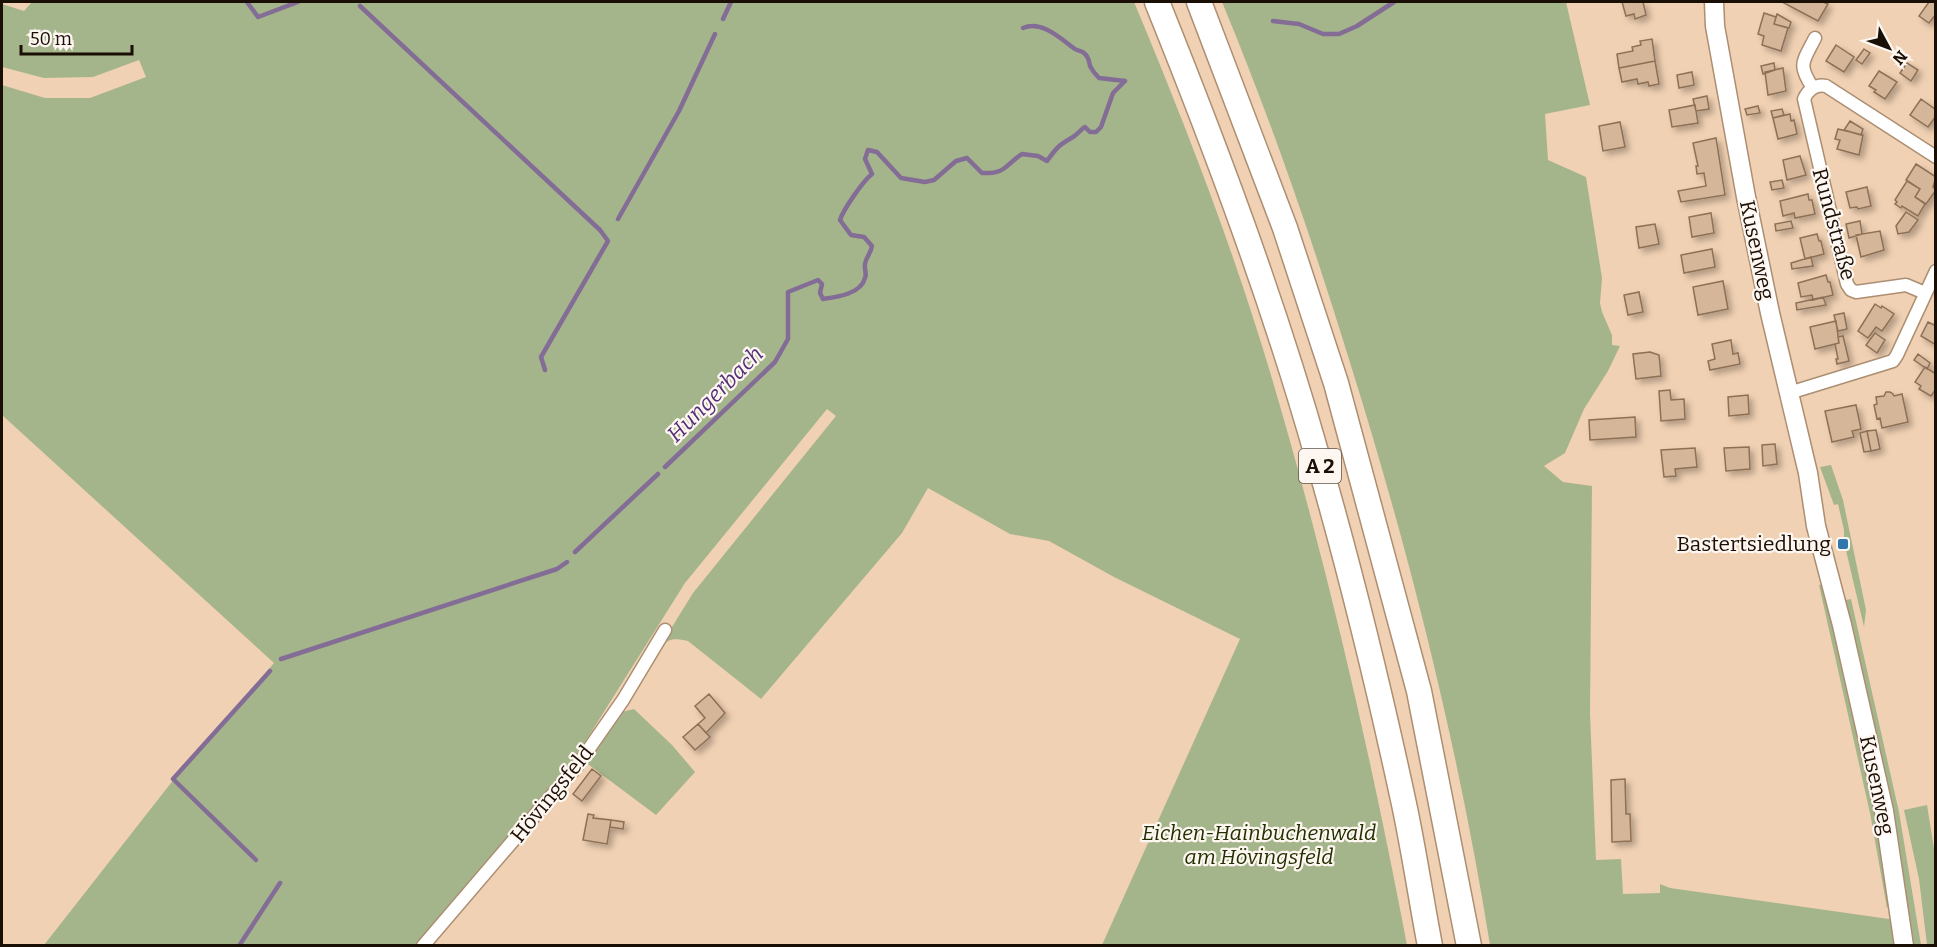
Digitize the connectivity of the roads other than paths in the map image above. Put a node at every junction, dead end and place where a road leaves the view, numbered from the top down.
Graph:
1 (1157, 2) edge
2 (1199, 2) edge
3 (1706, 2) edge
4 (1714, 2) edge
5 (1715, 26) junction
6 (1815, 38) dead end
7 (1813, 88) junction
8 (1935, 157) edge
9 (1935, 272) edge
10 (1925, 293) junction
11 (1789, 393) junction
12 (664, 630) dead end
13 (423, 945) edge
14 (1430, 945) edge
15 (1468, 945) edge
16 (1904, 945) edge

1 - 14 highway, A 2
2 - 15 highway, A 2
3 - 5 street, Kusenweg
4 - 5 street, Kusenweg
5 - 11 street, Kusenweg
6 - 7 street, Rundstraße
7 - 8 street
7 - 10 street, Rundstraße
9 - 10 street
10 - 11 street
11 - 16 street, Kusenweg
12 - 13 street, Hövingsfeld

